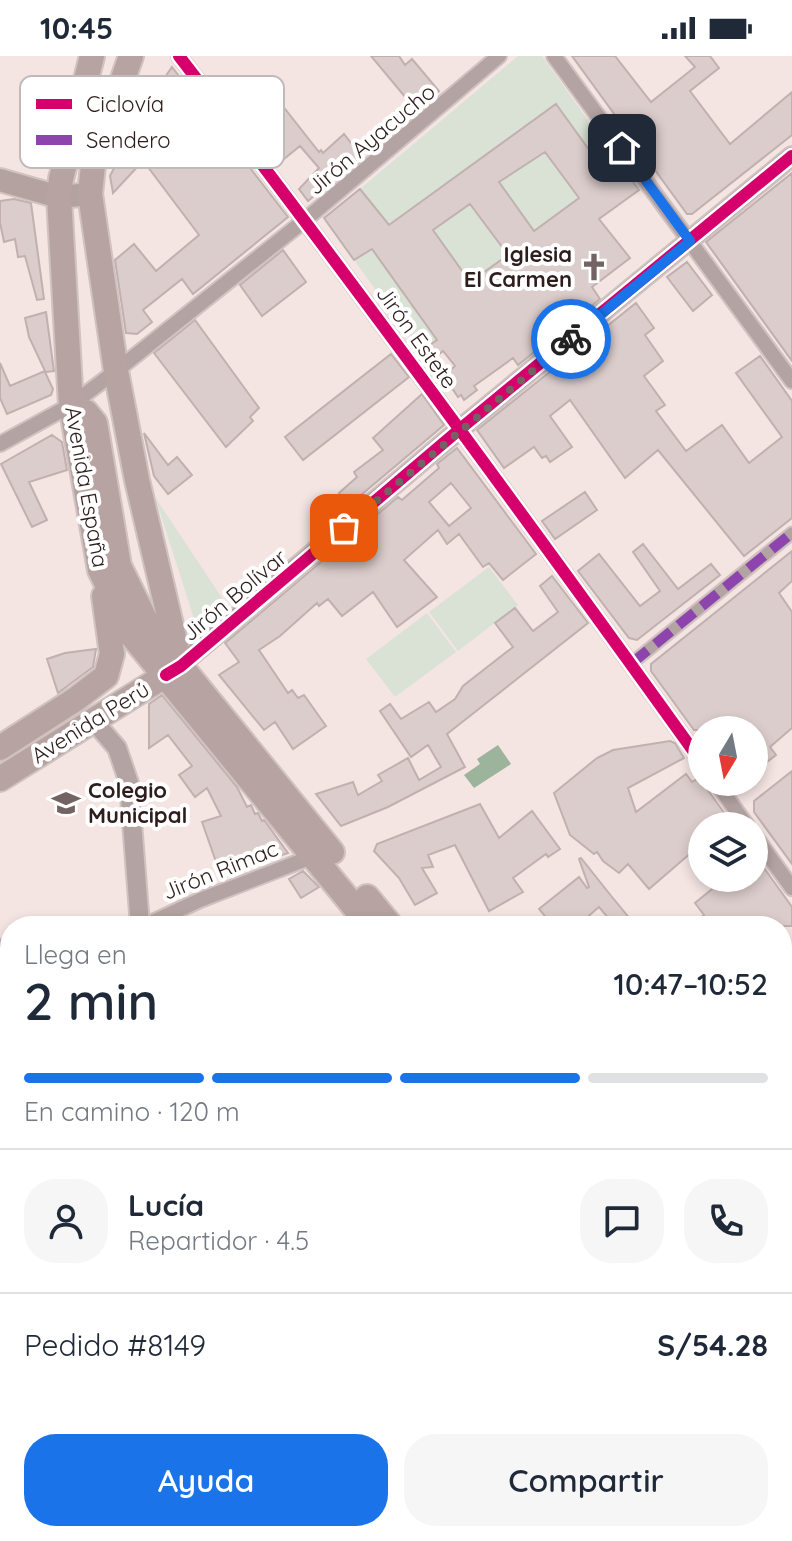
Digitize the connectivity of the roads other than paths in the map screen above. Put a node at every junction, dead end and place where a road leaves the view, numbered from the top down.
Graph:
1 (95, 56) edge
2 (179, 56) edge
3 (499, 56) edge
4 (554, 56) edge
5 (129, 59) edge
6 (90, 76) edge
7 (194, 76) edge
8 (792, 156) edge
9 (0, 165) edge
10 (65, 168) edge
11 (93, 168) edge
12 (265, 168) edge
13 (0, 180) edge
14 (60, 188) junction
15 (90, 188) junction
16 (305, 220) junction
17 (690, 241) junction
18 (116, 371) junction
19 (792, 381) edge
20 (71, 405) junction
21 (460, 429) junction
22 (0, 444) edge
23 (792, 533) edge
24 (100, 570) junction
25 (632, 663) junction
26 (174, 670) junction
27 (93, 720) junction
28 (688, 743) edge
29 (0, 748) edge
30 (0, 779) edge
31 (768, 855) edge
32 (314, 856) junction
33 (792, 888) edge
34 (141, 916) edge
35 (164, 916) edge
36 (362, 916) edge
37 (383, 916) edge

1 - 5 main road
1 - 6 main road, Avenida España
2 - 7 street, Jirón Estete
3 - 16 street, Jirón Ayacucho
4 - 17 street
8 - 17 street, Jirón Bolívar
9 - 14 main road
10 - 14 main road, Avenida España
11 - 15 main road, Avenida España
12 - 16 street, Jirón Estete
13 - 14 main road
14 - 15 main road
14 - 20 main road, Avenida España
15 - 18 main road, Avenida España
16 - 18 street, Jirón Ayacucho
16 - 21 street, Jirón Estete
17 - 19 street
17 - 21 street, Jirón Bolívar
18 - 20 street, Jirón Ayacucho
18 - 26 main road, Avenida España
20 - 22 street, Jirón Ayacucho
20 - 24 main road, Avenida España
20 - 26 main road
21 - 25 street, Jirón Estete
21 - 26 street, Jirón Bolívar
23 - 25 street
24 - 26 main road, Avenida España
24 - 29 main road, Avenida Perú
25 - 28 street, Jirón Estete
26 - 27 main road, Avenida Perú
26 - 32 main road, Avenida España
26 - 37 main road, Avenida España
27 - 30 main road, Avenida Perú
27 - 34 street
31 - 33 street
32 - 35 street, Jirón Rimac
32 - 36 main road, Avenida España

